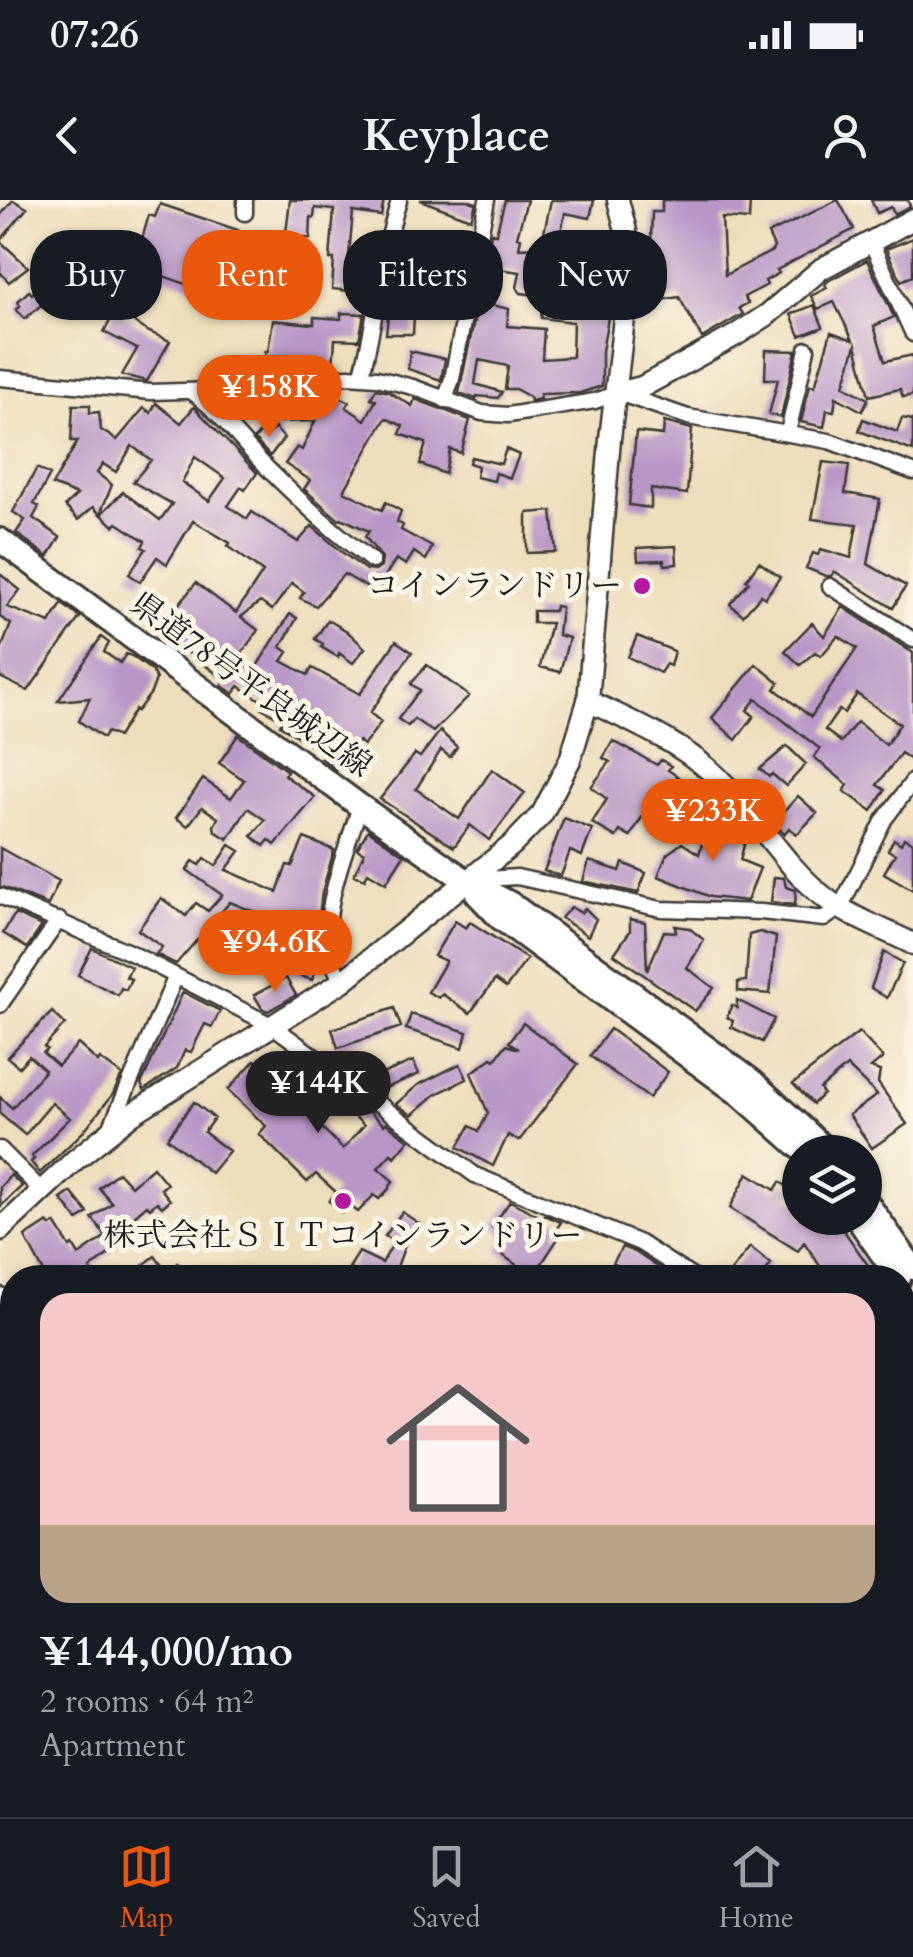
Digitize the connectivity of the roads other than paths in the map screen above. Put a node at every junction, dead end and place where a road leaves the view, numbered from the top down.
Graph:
1 (487, 200) edge
2 (618, 200) edge
3 (399, 202) edge
4 (913, 218) edge
5 (870, 240) junction
6 (913, 334) edge
7 (807, 349) dead end
8 (361, 377) junction
9 (0, 378) edge
10 (190, 390) junction
11 (618, 393) junction
12 (446, 400) junction
13 (788, 432) junction
14 (913, 472) edge
15 (0, 540) edge
16 (372, 561) dead end
17 (830, 586) dead end
18 (913, 640) edge
19 (588, 701) junction
20 (913, 781) edge
21 (360, 806) junction
22 (464, 880) junction
23 (0, 896) edge
24 (840, 908) junction
25 (59, 920) junction
26 (913, 944) edge
27 (176, 976) junction
28 (343, 981) junction
29 (0, 1005) edge
30 (273, 1026) junction
31 (108, 1134) junction
32 (786, 1135) edge
33 (809, 1135) edge
34 (0, 1149) edge
35 (42, 1191) junction
36 (882, 1224) edge
37 (0, 1230) edge
38 (868, 1235) edge
39 (674, 1265) edge
40 (889, 1265) edge
41 (911, 1265) edge

1 - 12 street
2 - 11 street
3 - 8 street
4 - 5 street
5 - 6 street
5 - 11 street
7 - 13 street
8 - 10 street
8 - 12 street
9 - 10 street
10 - 16 street
11 - 12 street
11 - 13 street
11 - 19 street
13 - 14 street
15 - 21 main road, 県道78号平良城辺線
17 - 18 street
19 - 22 street
19 - 24 street
20 - 24 street
21 - 22 main road, 県道78号平良城辺線
21 - 28 street
22 - 24 street
22 - 28 street
22 - 32 main road, 県道78号平良城辺線
22 - 33 main road, 県道78号平良城辺線
23 - 25 street
24 - 26 street
25 - 27 street
25 - 29 street
27 - 30 street
27 - 31 street
28 - 30 street
30 - 31 street
30 - 39 street
31 - 35 street
34 - 35 street
35 - 37 street
36 - 41 main road
38 - 40 main road

